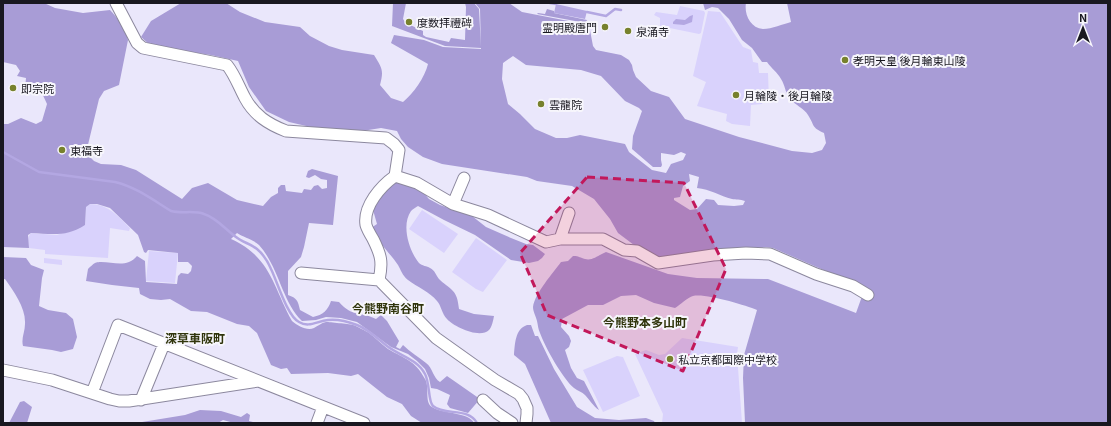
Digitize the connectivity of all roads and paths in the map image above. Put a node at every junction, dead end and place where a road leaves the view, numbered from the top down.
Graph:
1 (116, 3) edge
2 (395, 176) junction
3 (464, 178) dead end
4 (453, 204) junction
5 (569, 213) dead end
6 (560, 239) junction
7 (301, 273) dead end
8 (379, 280) junction
9 (868, 295) dead end
10 (164, 344) junction
11 (3, 370) edge
12 (258, 381) junction
13 (92, 393) junction
14 (141, 400) junction
15 (483, 400) dead end
16 (323, 407) junction
17 (317, 423) edge
18 (362, 423) edge
19 (512, 423) edge
20 (526, 423) edge

1 - 2 street
2 - 4 street
2 - 8 street
3 - 4 street
4 - 6 street
5 - 6 street
6 - 9 street
7 - 8 street
8 - 20 street
10 - 12 street
10 - 13 street
10 - 14 street
11 - 13 street
12 - 14 street
12 - 16 street
13 - 14 street
15 - 19 street
16 - 17 street
16 - 18 street

